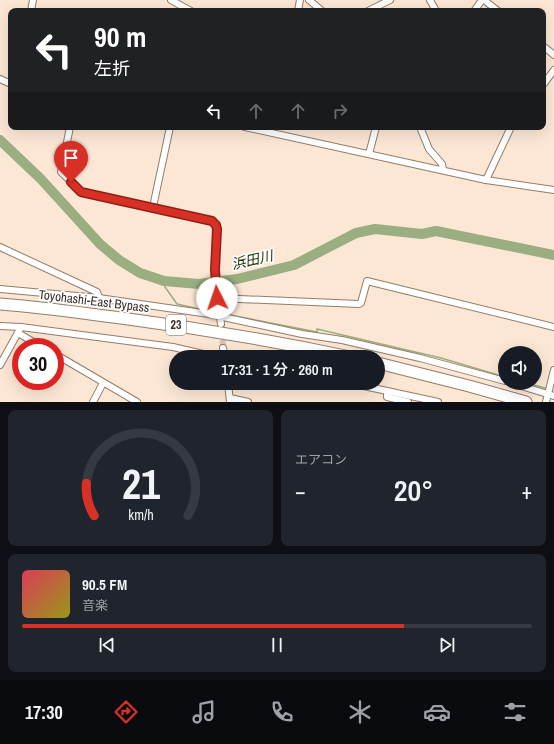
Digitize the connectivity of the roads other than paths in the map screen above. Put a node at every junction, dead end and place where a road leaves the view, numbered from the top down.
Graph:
1 (172, 0) edge
2 (309, 0) edge
3 (390, 0) edge
4 (483, 0) edge
5 (186, 8) edge
6 (318, 8) edge
7 (374, 8) edge
8 (476, 8) edge
9 (494, 8) edge
10 (546, 48) edge
11 (554, 55) edge
12 (554, 70) edge
13 (546, 81) edge
14 (69, 130) edge
15 (169, 130) edge
16 (270, 130) edge
17 (375, 130) edge
18 (421, 130) edge
19 (510, 130) edge
20 (369, 154) junction
21 (443, 170) junction
22 (486, 180) junction
23 (554, 190) edge
24 (153, 207) junction
25 (0, 247) edge
26 (0, 289) edge
27 (217, 295) junction
28 (99, 298) junction
29 (0, 304) edge
30 (220, 317) junction
31 (221, 324) tunnel mouth
32 (0, 326) edge
33 (554, 326) edge
34 (20, 330) junction
35 (30, 338) edge
36 (186, 350) edge
37 (317, 350) edge
38 (64, 359) edge
39 (0, 365) edge
40 (385, 365) edge
41 (554, 370) edge
42 (498, 379) edge
43 (103, 382) junction
44 (229, 390) edge
45 (368, 390) edge
46 (534, 390) edge
47 (551, 395) edge
48 (387, 397) edge
49 (230, 400) edge
50 (93, 402) edge
51 (137, 402) edge
52 (248, 402) edge
53 (408, 402) edge
54 (438, 402) edge
55 (526, 402) edge
56 (546, 402) edge

1 - 5 street
2 - 6 street
3 - 7 street
4 - 8 street
4 - 9 street
10 - 11 street
12 - 13 street
14 - 24 street
15 - 24 street
16 - 20 street
17 - 20 street
18 - 21 street
19 - 22 street
20 - 21 street
21 - 22 street
22 - 23 street
24 - 27 street
25 - 28 street
26 - 28 street
27 - 30 street
27 - 33 street
28 - 30 street
29 - 37 highway, Toyohashi-East Bypass / 23
30 - 31 street
30 - 42 street
32 - 34 street
34 - 35 street
34 - 36 street
34 - 39 street
38 - 43 street
40 - 55 highway
41 - 47 street
43 - 50 street
43 - 51 street
44 - 49 street
45 - 48 street
46 - 47 street
47 - 56 street
48 - 53 street
48 - 54 street
49 - 52 street

